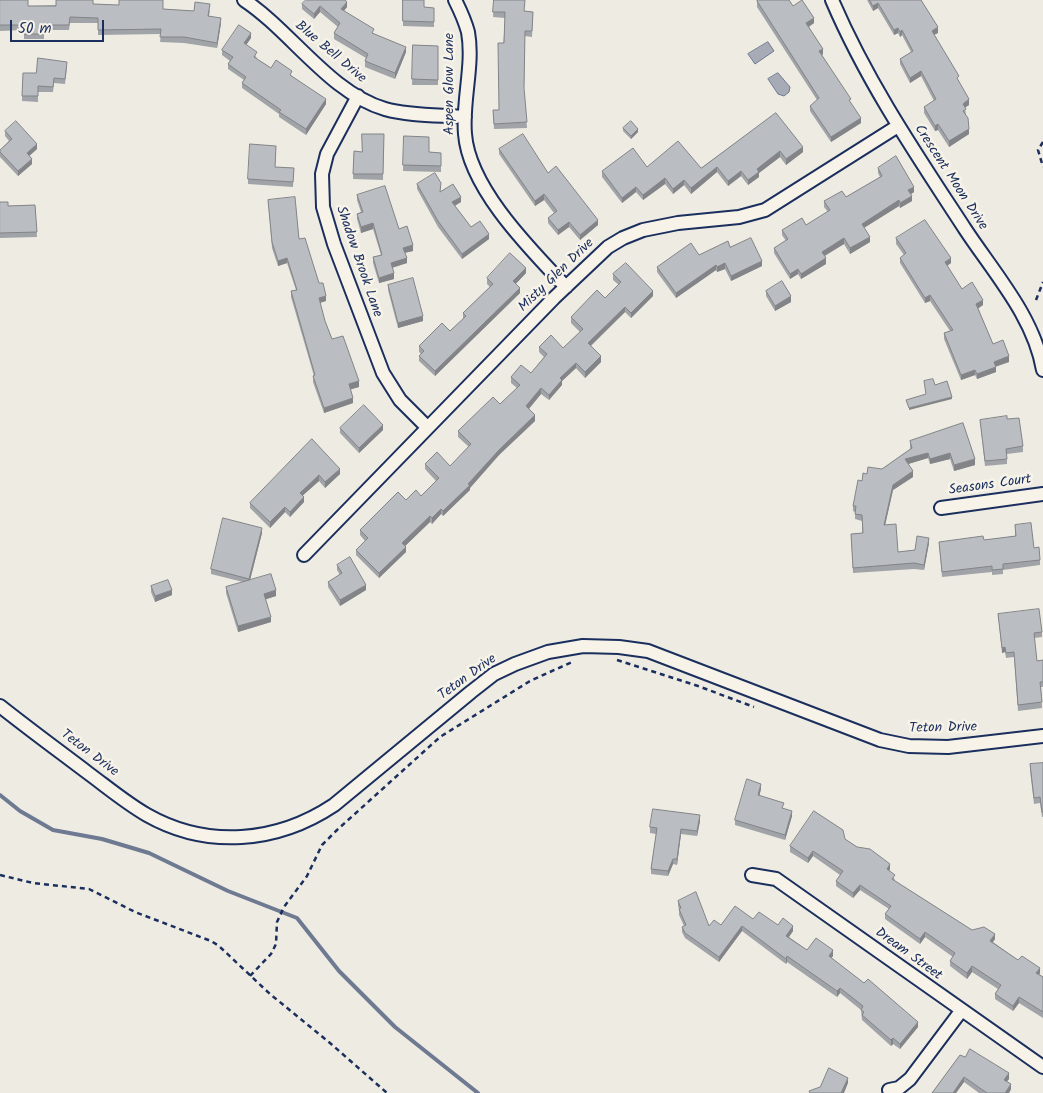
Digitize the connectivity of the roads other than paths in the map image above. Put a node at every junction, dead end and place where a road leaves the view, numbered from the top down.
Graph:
1 (244, 0) edge
2 (455, 0) edge
3 (832, 0) edge
4 (358, 96) junction
5 (465, 117) junction
6 (898, 126) junction
7 (566, 287) junction
8 (1043, 370) edge
9 (427, 427) junction
10 (1043, 494) edge
11 (941, 508) dead end
12 (304, 554) dead end
13 (0, 706) edge
14 (1043, 736) edge
15 (752, 876) dead end
16 (961, 1011) junction
17 (1043, 1067) edge
18 (889, 1090) dead end

1 - 4 street, Blue Bell Drive
2 - 5 street, Aspen Glow Lane
3 - 6 street, Crescent Moon Drive
4 - 5 street, Blue Bell Drive
4 - 9 street, Shadow Brook Lane
5 - 7 street, Aspen Glow Lane
6 - 7 street, Misty Glen Drive
6 - 8 street, Crescent Moon Drive
7 - 9 street, Misty Glen Drive
9 - 12 street, Misty Glen Drive
10 - 11 street, Seasons Court
13 - 14 street, Teton Drive
15 - 16 street, Dream Street
16 - 17 street, Dream Street
16 - 18 street

